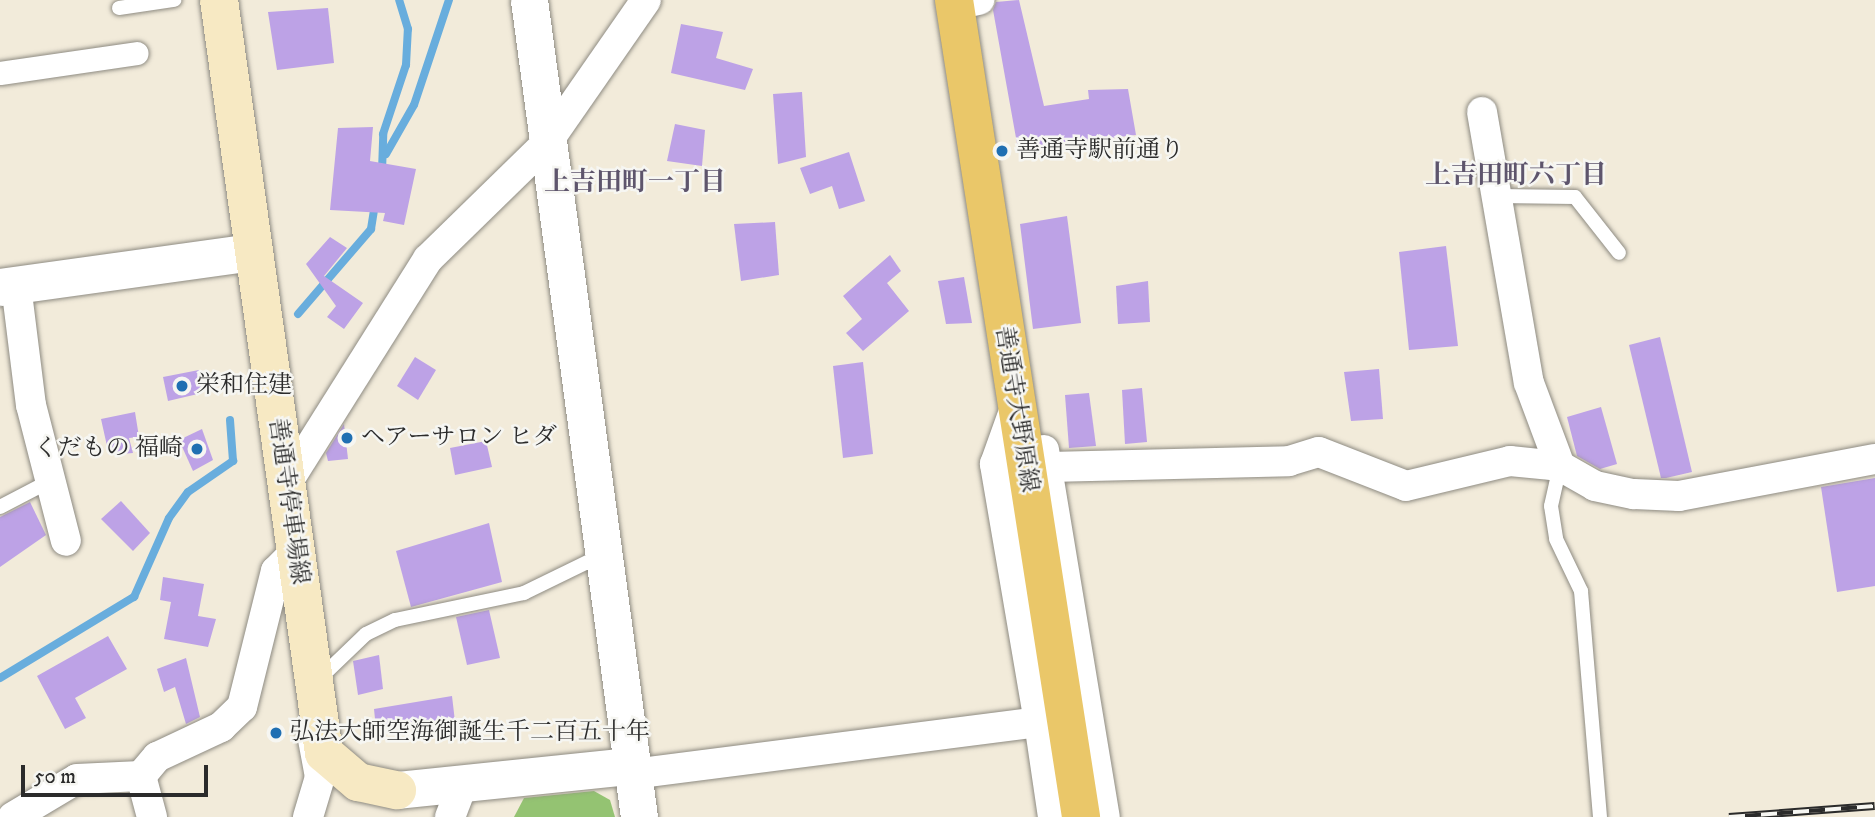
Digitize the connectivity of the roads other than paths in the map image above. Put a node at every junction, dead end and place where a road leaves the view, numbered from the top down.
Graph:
1 (174, 0) edge
2 (219, 0) edge
3 (529, 0) edge
4 (646, 0) edge
5 (963, 2) edge
6 (119, 8) dead end
7 (137, 54) dead end
8 (0, 73) edge
9 (1482, 112) dead end
10 (545, 144) junction
11 (1497, 196) junction
12 (253, 252) junction
13 (1619, 253) dead end
14 (8, 286) edge
15 (1014, 411) junction
16 (1875, 459) edge
17 (1560, 466) junction
18 (1049, 467) junction
19 (48, 482) junction
20 (285, 486) junction
21 (0, 507) edge
22 (66, 541) dead end
23 (295, 551) junction
24 (602, 555) junction
25 (306, 625) junction
26 (262, 630) junction
27 (316, 696) junction
28 (1039, 722) junction
29 (632, 770) junction
30 (141, 776) junction
31 (463, 783) junction
32 (397, 790) joint
33 (13, 817) edge
34 (152, 817) edge
35 (308, 817) edge
36 (450, 817) edge
37 (639, 817) edge
38 (1053, 817) edge
39 (1081, 817) edge
40 (1105, 817) edge
41 (1600, 817) edge

1 - 6 lane
2 - 12 main road, 善通寺停車場線
3 - 10 street
4 - 10 street
5 - 15 main road, 善通寺大野原線
7 - 8 street
9 - 11 street
10 - 20 street
10 - 24 street
11 - 13 lane
11 - 17 street
12 - 14 street
12 - 20 main road, 善通寺停車場線
14 - 19 street
15 - 18 street
15 - 28 street
15 - 39 main road, 善通寺大野原線
16 - 17 street
17 - 18 street
17 - 41 lane
18 - 40 street
19 - 21 lane
19 - 22 street
20 - 23 main road, 善通寺停車場線
23 - 25 main road, 善通寺停車場線
23 - 26 street
24 - 27 lane
24 - 29 street
25 - 26 street
25 - 27 main road, 善通寺停車場線
26 - 30 street
27 - 32 main road, 善通寺停車場線
27 - 35 street
28 - 29 street
28 - 38 street
29 - 31 street
29 - 37 street
30 - 33 street
30 - 34 street
31 - 32 street
31 - 36 street

